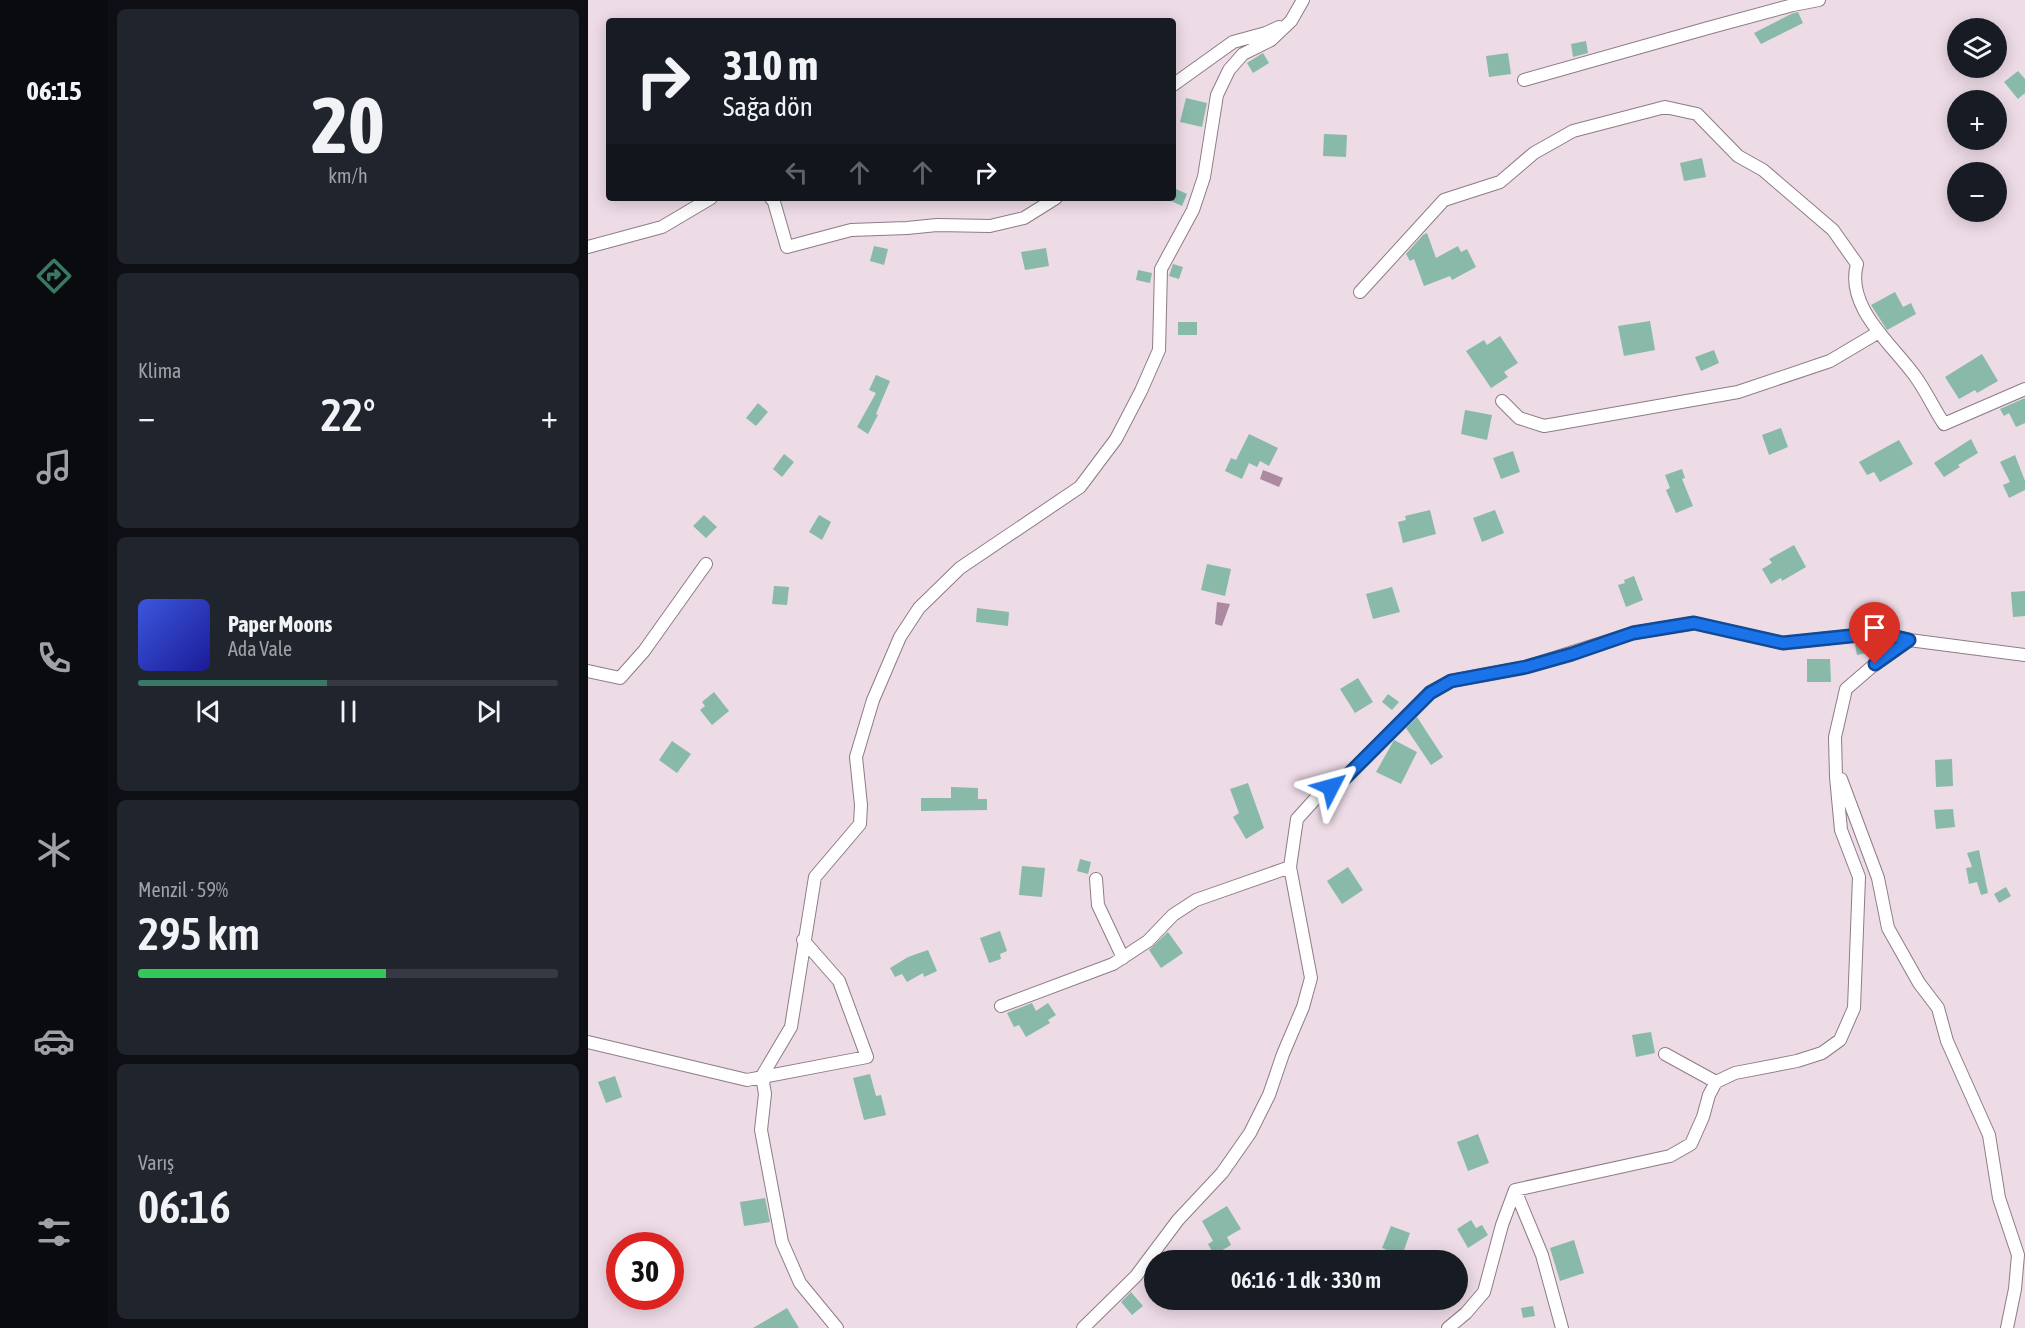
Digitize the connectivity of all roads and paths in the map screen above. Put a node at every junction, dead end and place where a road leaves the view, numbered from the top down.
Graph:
1 (1303, 0) edge
2 (1819, 0) edge
3 (1291, 21) junction
4 (1524, 80) dead end
5 (1176, 83) edge
6 (706, 201) edge
7 (773, 201) edge
8 (1051, 201) edge
9 (588, 247) edge
10 (1360, 292) dead end
11 (1879, 332) junction
12 (2025, 391) edge
13 (1502, 401) dead end
14 (706, 564) dead end
15 (1909, 640) junction
16 (2025, 655) edge
17 (588, 672) edge
18 (1836, 777) junction
19 (1290, 867) junction
20 (1096, 879) dead end
21 (803, 940) junction
22 (1123, 958) junction
23 (1001, 1006) dead end
24 (588, 1042) edge
25 (1665, 1054) dead end
26 (762, 1076) junction
27 (1716, 1082) junction
28 (1515, 1190) junction
29 (837, 1328) edge
30 (1083, 1328) edge
31 (1448, 1328) edge
32 (1562, 1328) edge
33 (2007, 1328) edge

1 - 3 street
2 - 4 street
3 - 5 street
3 - 21 street
6 - 9 street
7 - 8 street
10 - 11 street
11 - 12 street
11 - 13 street
14 - 17 street
15 - 16 street
15 - 18 street
15 - 19 street
18 - 27 street
18 - 33 street
19 - 22 street
19 - 30 street
20 - 22 street
21 - 26 street
21 - 26 street
22 - 23 street
24 - 26 street
25 - 27 street
26 - 29 street
27 - 28 street
28 - 31 street
28 - 32 street

